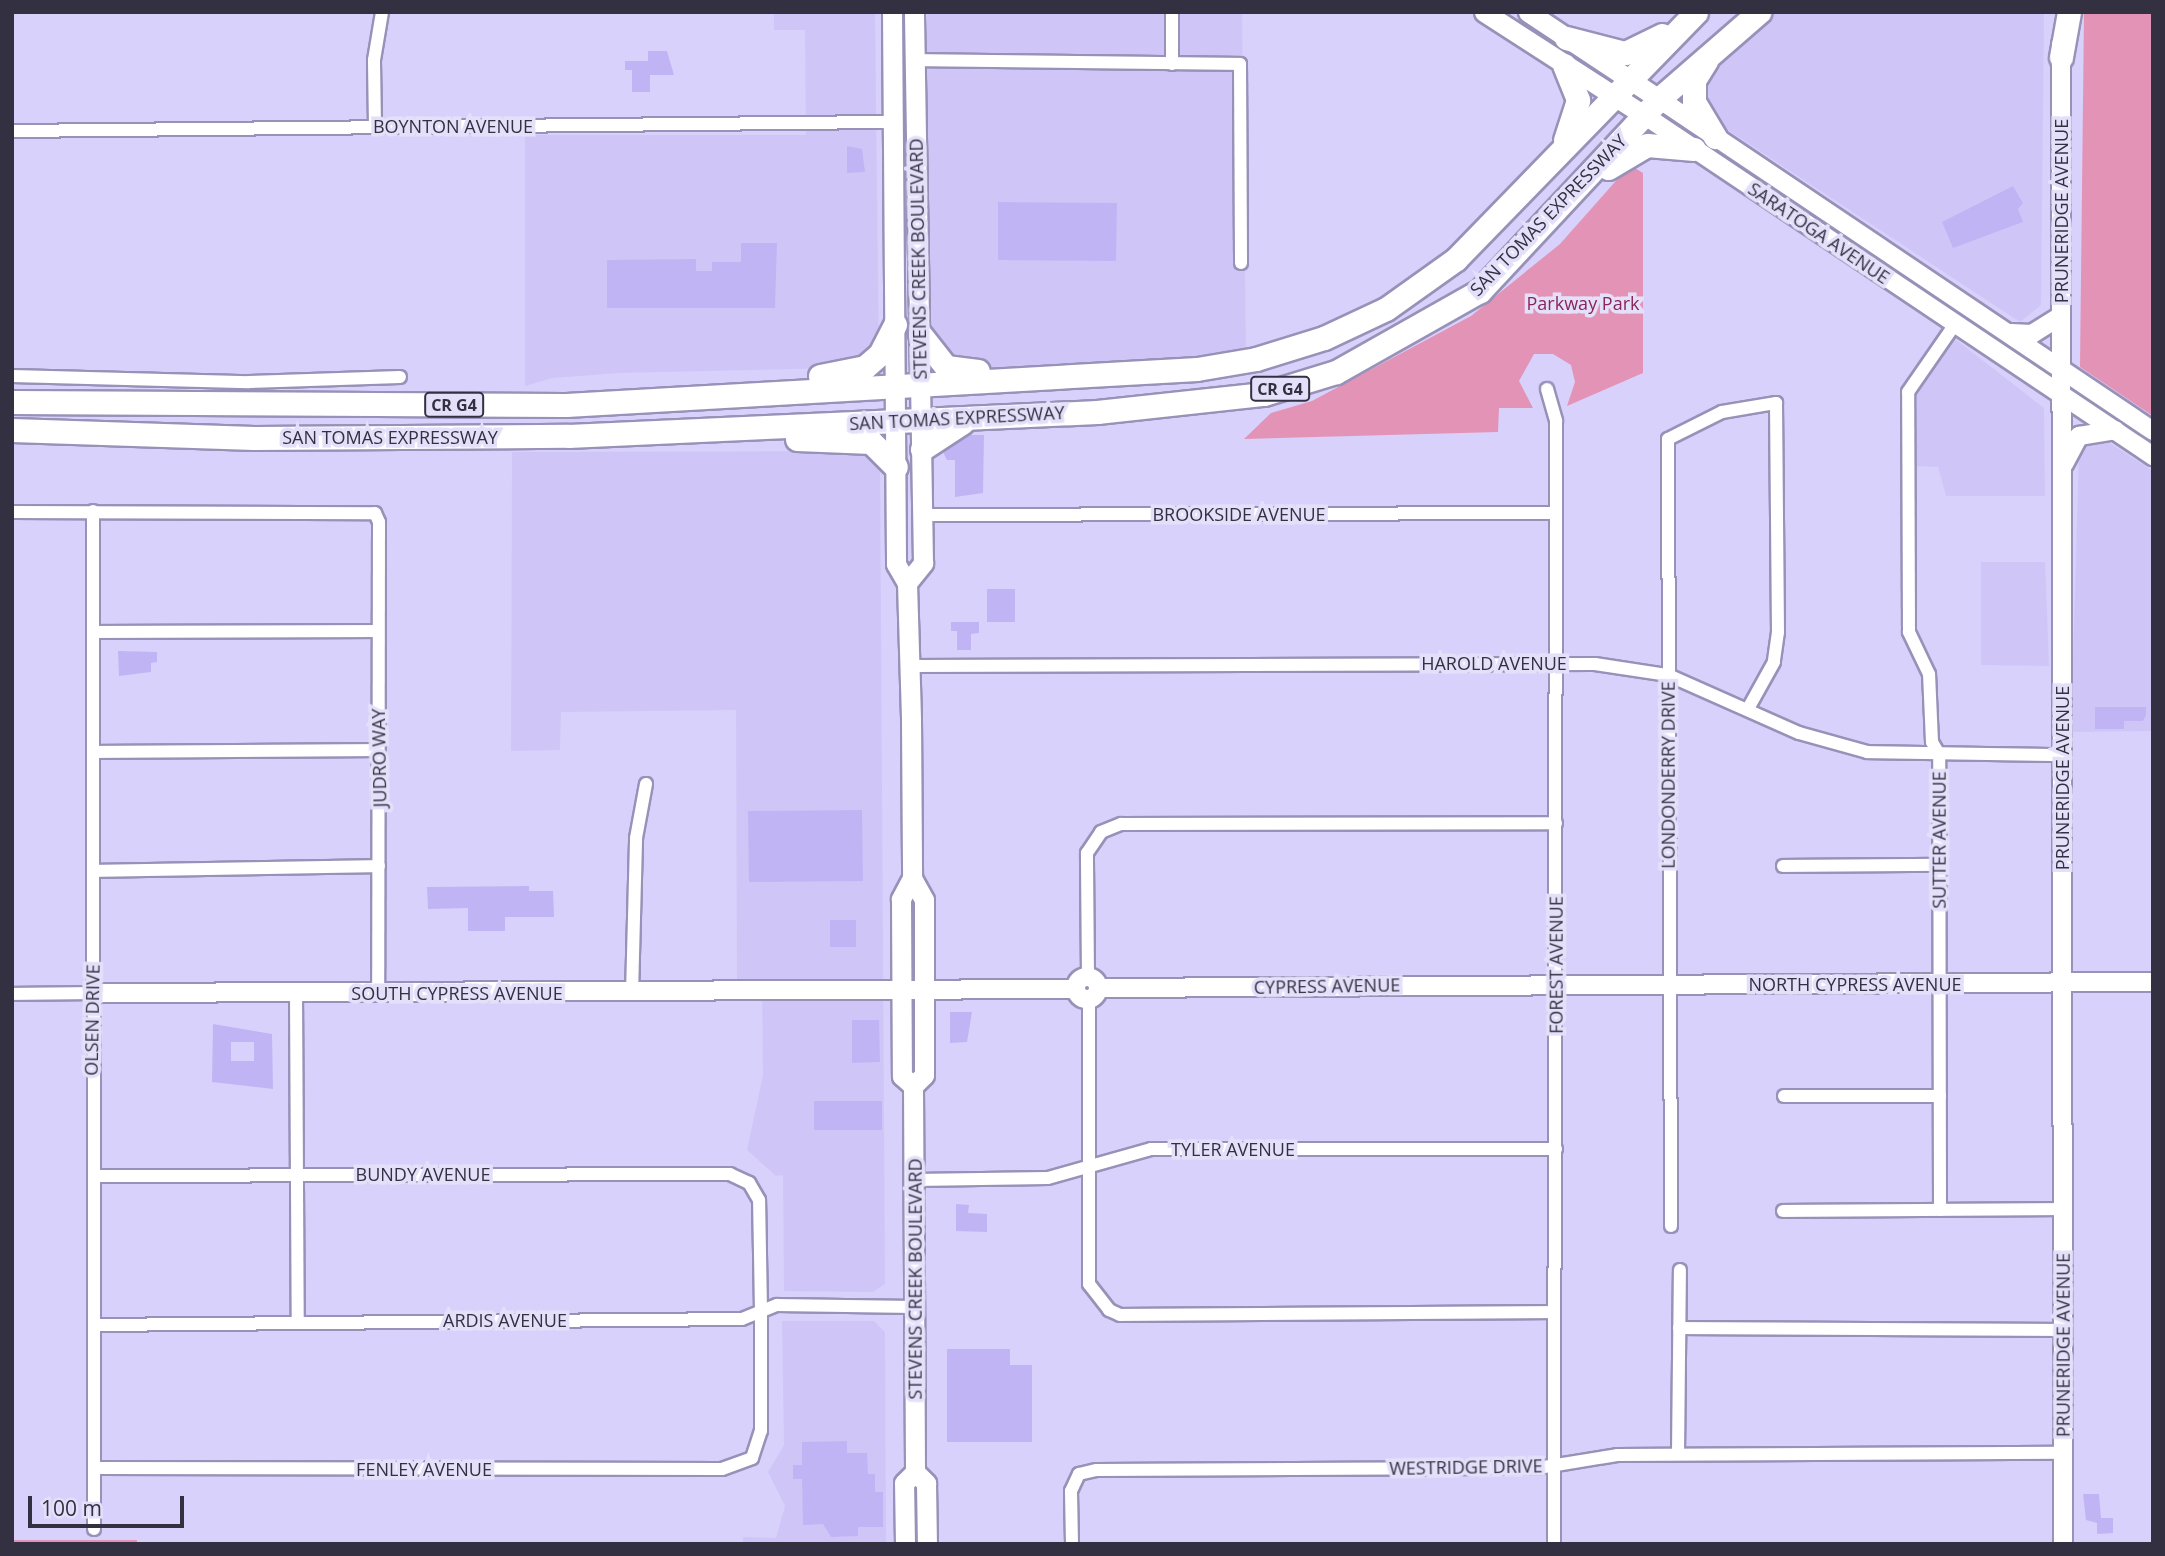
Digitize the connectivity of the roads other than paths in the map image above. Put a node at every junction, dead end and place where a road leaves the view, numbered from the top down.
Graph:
1 (382, 12) edge
2 (914, 12) edge
3 (1172, 12) edge
4 (1484, 12) edge
5 (1528, 12) edge
6 (1759, 12) edge
7 (2061, 12) edge
8 (2069, 12) edge
9 (1695, 13) edge
10 (892, 19) edge
11 (1566, 38) junction
12 (1717, 43) junction
13 (2061, 57) junction
14 (914, 60) junction
15 (1172, 64) junction
16 (1564, 65) junction
17 (1630, 79) junction
18 (1614, 97) junction
19 (1652, 107) junction
20 (893, 122) junction
21 (375, 126) junction
22 (12, 131) edge
23 (1715, 137) junction
24 (1694, 149) junction
25 (915, 151) junction
26 (1547, 166) junction
27 (1592, 174) junction
28 (1241, 263) dead end
29 (2061, 316) junction
30 (1955, 324) junction
31 (895, 326) junction
32 (2009, 333) junction
33 (920, 334) junction
34 (2063, 370) junction
35 (12, 376) edge
36 (400, 377) dead end
37 (1065, 377) junction
38 (921, 384) junction
39 (895, 386) junction
40 (1547, 388) dead end
41 (719, 395) junction
42 (2063, 396) junction
43 (12, 402) edge
44 (979, 418) junction
45 (895, 421) junction
46 (922, 421) junction
47 (743, 429) junction
48 (12, 430) edge
49 (2116, 430) junction
50 (2153, 430) edge
51 (922, 449) junction
52 (2153, 456) edge
53 (895, 467) junction
54 (2062, 467) junction
55 (93, 511) junction
56 (12, 512) edge
57 (1556, 513) junction
58 (923, 515) junction
59 (907, 583) junction
60 (379, 631) junction
61 (94, 632) junction
62 (1554, 663) junction
63 (910, 666) junction
64 (1668, 675) junction
65 (1749, 707) junction
66 (379, 750) junction
67 (94, 752) junction
68 (1939, 754) junction
69 (2062, 755) junction
70 (646, 784) dead end
71 (1556, 823) junction
72 (1940, 865) junction
73 (379, 866) junction
74 (1783, 866) dead end
75 (94, 871) junction
76 (912, 878) junction
77 (2153, 982) edge
78 (1556, 983) junction
79 (1940, 983) junction
80 (2062, 983) junction
81 (1669, 984) junction
82 (1088, 988) junction
83 (901, 991) junction
84 (925, 991) junction
85 (296, 992) junction
86 (92, 993) junction
87 (12, 994) edge
88 (378, 994) junction
89 (632, 994) junction
90 (914, 1086) junction
91 (1784, 1096) dead end
92 (1940, 1096) junction
93 (1556, 1149) junction
94 (1089, 1164) junction
95 (296, 1174) junction
96 (94, 1176) junction
97 (914, 1180) junction
98 (2063, 1209) junction
99 (1783, 1210) dead end
100 (1940, 1210) junction
101 (1671, 1226) dead end
102 (1680, 1270) dead end
103 (915, 1307) junction
104 (761, 1311) junction
105 (1553, 1312) junction
106 (298, 1321) junction
107 (94, 1325) junction
108 (1679, 1328) junction
109 (2063, 1330) junction
110 (2063, 1453) junction
111 (1678, 1454) junction
112 (1555, 1465) junction
113 (94, 1468) junction
114 (915, 1472) junction
115 (94, 1529) dead end
116 (905, 1544) edge
117 (927, 1544) edge
118 (1072, 1544) edge
119 (1554, 1544) edge
120 (2063, 1544) edge

1 - 21 street
2 - 14 main road, STEVENS CREEK BOULEVARD
3 - 15 street
4 - 16 main road, SARATOGA AVENUE
5 - 11 main road, SARATOGA AVENUE
6 - 12 highway, SAN TOMAS EXPRESSWAY / CR G4
7 - 13 main road, PRUNERIDGE AVENUE
8 - 13 highway
9 - 11 highway
9 - 17 highway, SAN TOMAS EXPRESSWAY / CR G4
10 - 14 main road
10 - 20 main road, STEVENS CREEK BOULEVARD
11 - 17 main road, SARATOGA AVENUE
12 - 19 highway, SAN TOMAS EXPRESSWAY / CR G4
12 - 23 highway
13 - 29 main road, PRUNERIDGE AVENUE
14 - 15 street
14 - 25 main road, STEVENS CREEK BOULEVARD
15 - 28 street
16 - 18 main road, SARATOGA AVENUE
16 - 26 highway
17 - 18 highway, SAN TOMAS EXPRESSWAY / CR G4
17 - 19 main road, SARATOGA AVENUE
18 - 19 main road, SARATOGA AVENUE
18 - 26 highway, SAN TOMAS EXPRESSWAY / CR G4
19 - 23 main road, SARATOGA AVENUE
19 - 24 main road, SARATOGA AVENUE
19 - 27 highway, SAN TOMAS EXPRESSWAY / CR G4
20 - 21 street, BOYNTON AVENUE
20 - 25 main road
20 - 31 main road, STEVENS CREEK BOULEVARD
21 - 22 street, BOYNTON AVENUE
23 - 32 main road, SARATOGA AVENUE
24 - 27 highway
24 - 30 main road, SARATOGA AVENUE
25 - 33 main road, STEVENS CREEK BOULEVARD
26 - 37 highway, SAN TOMAS EXPRESSWAY / CR G4
27 - 44 highway, SAN TOMAS EXPRESSWAY / CR G4
29 - 32 main road
29 - 34 main road, PRUNERIDGE AVENUE
30 - 42 main road, SARATOGA AVENUE
30 - 68 street, SUTTER AVENUE
31 - 39 main road, STEVENS CREEK BOULEVARD
31 - 41 highway
32 - 34 main road, SARATOGA AVENUE
33 - 37 highway
33 - 38 main road, STEVENS CREEK BOULEVARD
34 - 42 main road, PRUNERIDGE AVENUE
34 - 50 main road, SARATOGA AVENUE
35 - 36 street
37 - 38 highway, SAN TOMAS EXPRESSWAY / CR G4
38 - 39 highway, SAN TOMAS EXPRESSWAY / CR G4
38 - 46 main road, STEVENS CREEK BOULEVARD
39 - 41 highway, SAN TOMAS EXPRESSWAY / CR G4
39 - 45 main road, STEVENS CREEK BOULEVARD
40 - 57 street, FOREST AVENUE
41 - 43 highway, SAN TOMAS EXPRESSWAY / CR G4
42 - 49 main road, SARATOGA AVENUE
42 - 54 main road, PRUNERIDGE AVENUE
44 - 46 highway, SAN TOMAS EXPRESSWAY / CR G4
44 - 51 highway
45 - 46 highway, SAN TOMAS EXPRESSWAY / CR G4
45 - 47 highway, SAN TOMAS EXPRESSWAY / CR G4
45 - 53 main road, STEVENS CREEK BOULEVARD
46 - 51 main road, STEVENS CREEK BOULEVARD
47 - 48 highway, SAN TOMAS EXPRESSWAY / CR G4
47 - 53 highway
49 - 52 main road, SARATOGA AVENUE
49 - 54 main road
51 - 58 main road, STEVENS CREEK BOULEVARD
53 - 59 main road, STEVENS CREEK BOULEVARD
54 - 69 main road, PRUNERIDGE AVENUE
55 - 56 street
55 - 60 street, JUDRO WAY
55 - 61 street, OLSEN DRIVE
57 - 58 street, BROOKSIDE AVENUE
57 - 62 street, FOREST AVENUE
58 - 59 main road, STEVENS CREEK BOULEVARD
59 - 63 main road, STEVENS CREEK BOULEVARD
60 - 61 street
60 - 66 street, JUDRO WAY
61 - 67 street, OLSEN DRIVE
62 - 63 street, HAROLD AVENUE
62 - 64 street, HAROLD AVENUE
62 - 71 street, FOREST AVENUE
63 - 76 main road, STEVENS CREEK BOULEVARD
64 - 65 street, HAROLD AVENUE
64 - 65 street, LONDONDERRY DRIVE
64 - 81 street, LONDONDERRY DRIVE
65 - 68 street, HAROLD AVENUE
66 - 67 street
66 - 73 street, JUDRO WAY
67 - 75 street, OLSEN DRIVE
68 - 69 street, HAROLD AVENUE
68 - 72 street, SUTTER AVENUE
69 - 80 main road, PRUNERIDGE AVENUE
70 - 89 street
71 - 78 street, FOREST AVENUE
71 - 82 street
72 - 74 street
72 - 79 street, SUTTER AVENUE
73 - 75 street
73 - 88 street, JUDRO WAY
75 - 86 street, OLSEN DRIVE
76 - 83 main road, STEVENS CREEK BOULEVARD
76 - 84 main road, STEVENS CREEK BOULEVARD
77 - 80 main road, NORTH CYPRESS AVENUE
78 - 81 main road, NORTH CYPRESS AVENUE
78 - 82 main road, CYPRESS AVENUE
78 - 93 street, FOREST AVENUE
79 - 80 main road, NORTH CYPRESS AVENUE
79 - 81 main road, NORTH CYPRESS AVENUE
79 - 92 street, SUTTER AVENUE
80 - 98 main road, PRUNERIDGE AVENUE
81 - 101 street, LONDONDERRY DRIVE
82 - 84 main road
82 - 94 street
83 - 84 main road
83 - 89 main road, SOUTH CYPRESS AVENUE
83 - 90 main road, STEVENS CREEK BOULEVARD
84 - 90 main road, STEVENS CREEK BOULEVARD
85 - 86 main road, SOUTH CYPRESS AVENUE
85 - 88 main road, SOUTH CYPRESS AVENUE
85 - 95 street
86 - 87 street, SOUTH CYPRESS AVENUE
86 - 96 street, OLSEN DRIVE
88 - 89 main road, SOUTH CYPRESS AVENUE
90 - 97 main road, STEVENS CREEK BOULEVARD
91 - 92 street
92 - 100 street, SUTTER AVENUE
93 - 94 street, TYLER AVENUE
93 - 105 street, FOREST AVENUE
94 - 97 street, TYLER AVENUE
94 - 105 street
95 - 96 street, BUNDY AVENUE
95 - 104 street, BUNDY AVENUE
95 - 106 street
96 - 107 street, OLSEN DRIVE
97 - 103 main road, STEVENS CREEK BOULEVARD
98 - 100 street
98 - 109 main road, PRUNERIDGE AVENUE
99 - 100 street
102 - 108 street
103 - 104 street, ARDIS AVENUE
103 - 114 main road, STEVENS CREEK BOULEVARD
104 - 106 street, ARDIS AVENUE
104 - 113 street, FENLEY AVENUE
105 - 112 street, FOREST AVENUE
106 - 107 street, ARDIS AVENUE
107 - 113 street, OLSEN DRIVE
108 - 109 street
108 - 111 street
109 - 110 main road, PRUNERIDGE AVENUE
110 - 111 street, WESTRIDGE DRIVE
110 - 120 main road, PRUNERIDGE AVENUE
111 - 112 street, WESTRIDGE DRIVE
112 - 118 street, WESTRIDGE DRIVE
112 - 119 street, FOREST AVENUE
113 - 115 street, OLSEN DRIVE
114 - 116 main road, STEVENS CREEK BOULEVARD
114 - 117 main road, STEVENS CREEK BOULEVARD

